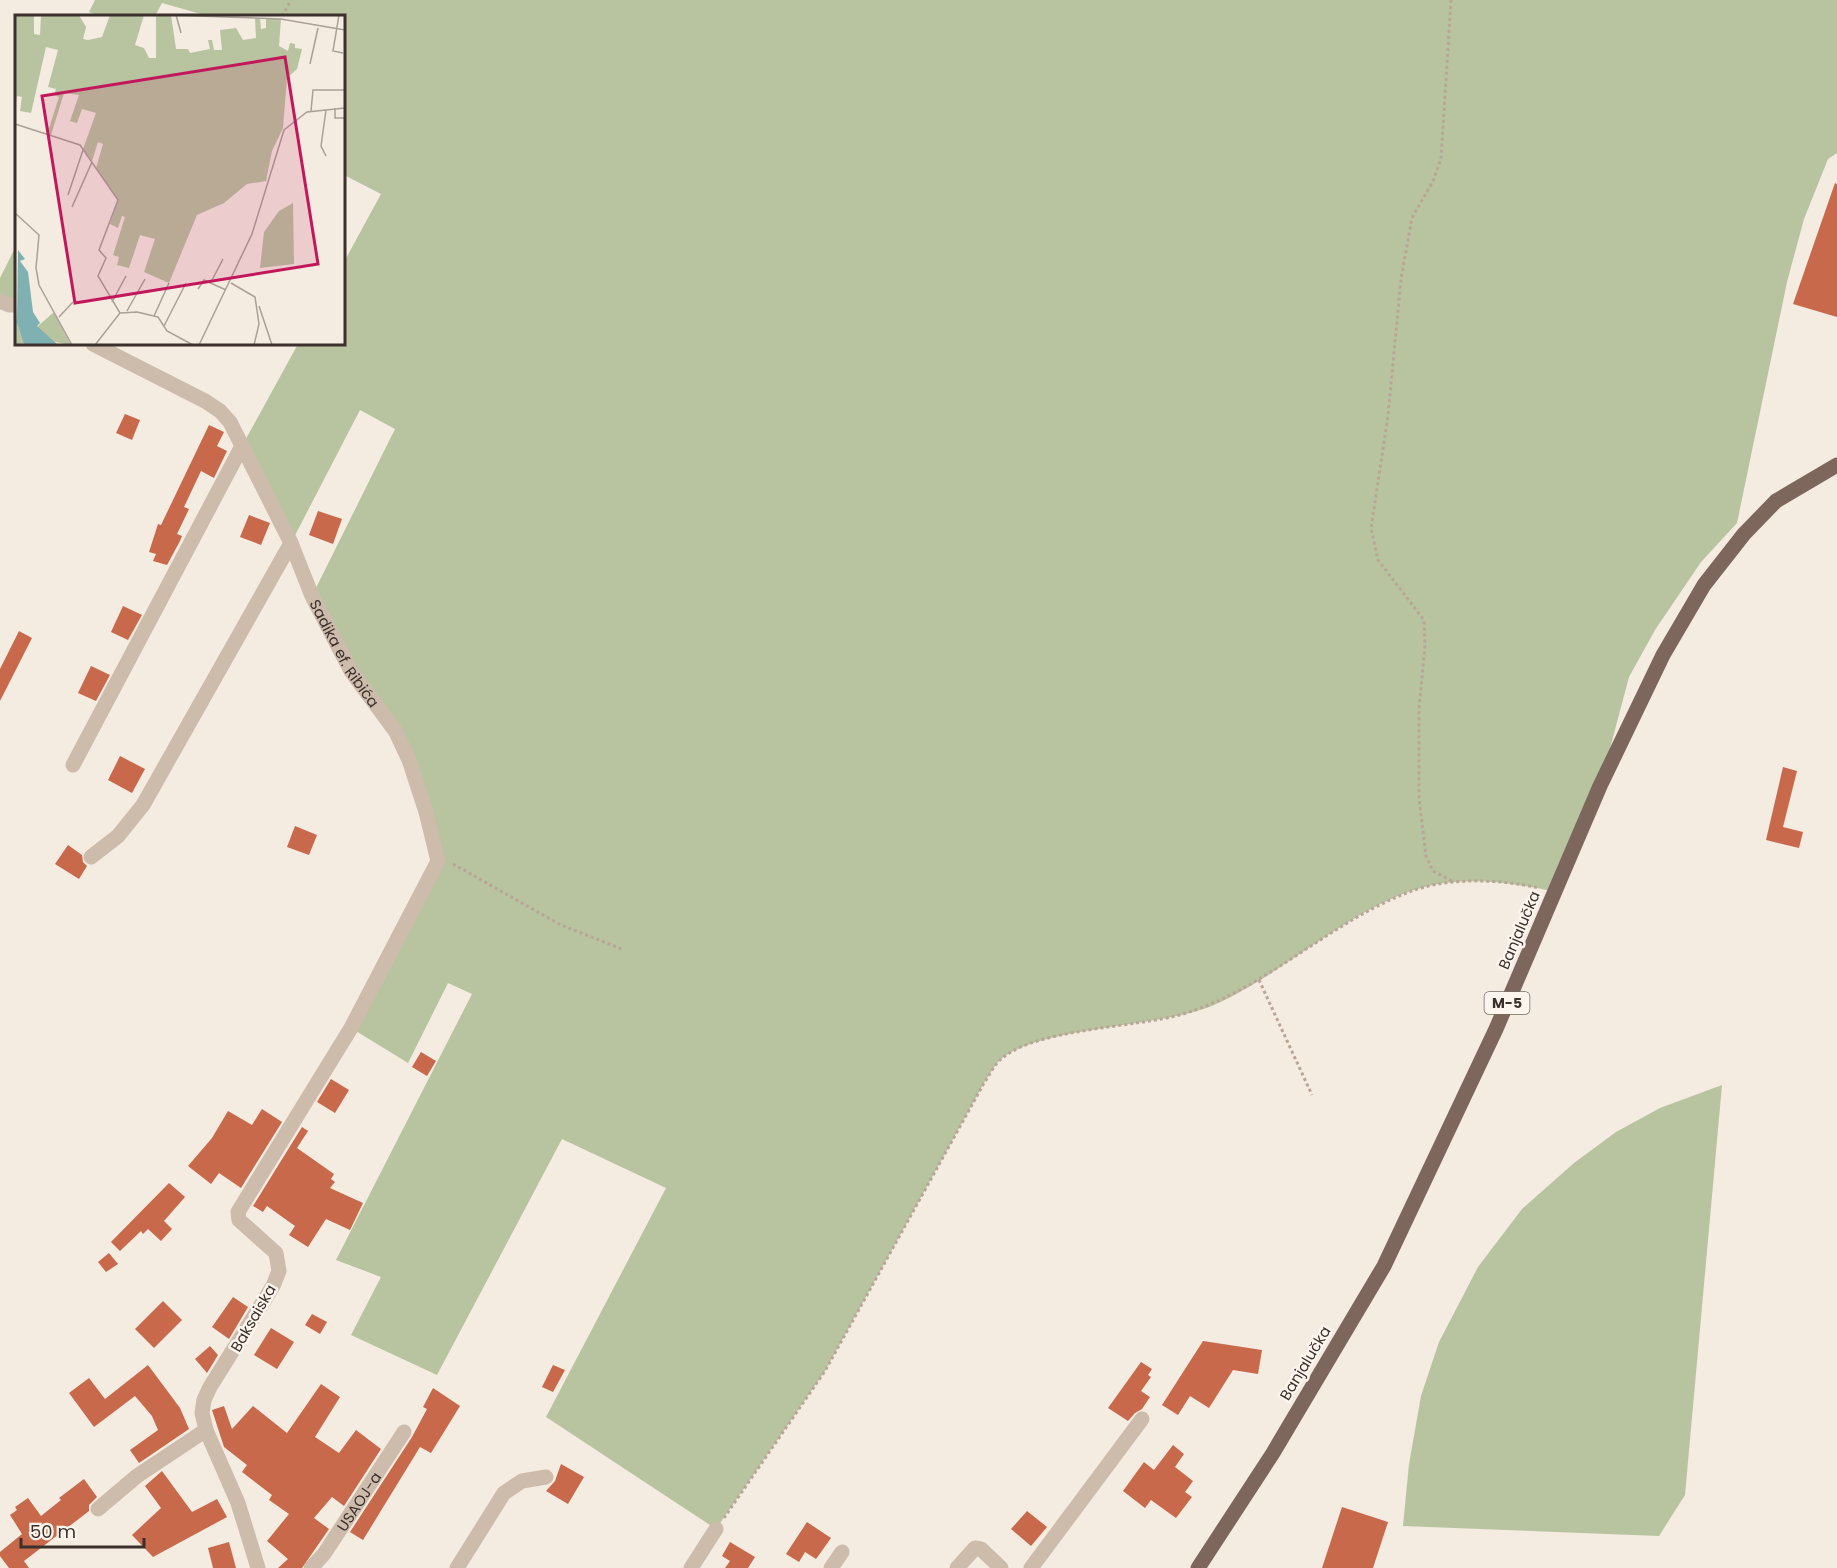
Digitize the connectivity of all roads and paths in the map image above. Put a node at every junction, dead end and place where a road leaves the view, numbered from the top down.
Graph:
1 (291, 0) edge
2 (1451, 0) edge
3 (283, 15) edge
4 (0, 301) edge
5 (15, 305) edge
6 (95, 345) edge
7 (242, 446) junction
8 (1837, 465) edge
9 (291, 543) junction
10 (73, 765) dead end
11 (438, 856) junction
12 (91, 857) dead end
13 (1456, 883) junction
14 (1555, 892) junction
15 (622, 949) dead end
16 (1259, 980) junction
17 (1312, 1095) dead end
18 (1142, 1419) dead end
19 (206, 1430) junction
20 (404, 1432) dead end
21 (546, 1477) dead end
22 (98, 1509) dead end
23 (716, 1529) joint
24 (842, 1552) dead end
25 (258, 1568) edge
26 (311, 1568) edge
27 (457, 1568) edge
28 (691, 1568) edge
29 (831, 1568) edge
30 (957, 1568) edge
31 (1001, 1568) edge
32 (1031, 1568) edge
33 (1198, 1568) edge

1 - 3 path
2 - 13 path
4 - 5 street
6 - 7 street, Sadika ef. Ribića
7 - 9 street, Sadika ef. Ribića
7 - 10 street
8 - 14 main road, Banjalučka / M-5
9 - 11 street, Sadika ef. Ribića
9 - 12 street
11 - 15 path
11 - 19 street, Baksaiska
13 - 14 path
13 - 16 path
14 - 33 main road, Banjalučka / M-5
16 - 17 path
16 - 23 path
18 - 32 street
19 - 22 street
19 - 25 street, Baksaiska
20 - 26 street, USAOJ-a
21 - 27 street
23 - 28 street
24 - 29 street
30 - 31 street

